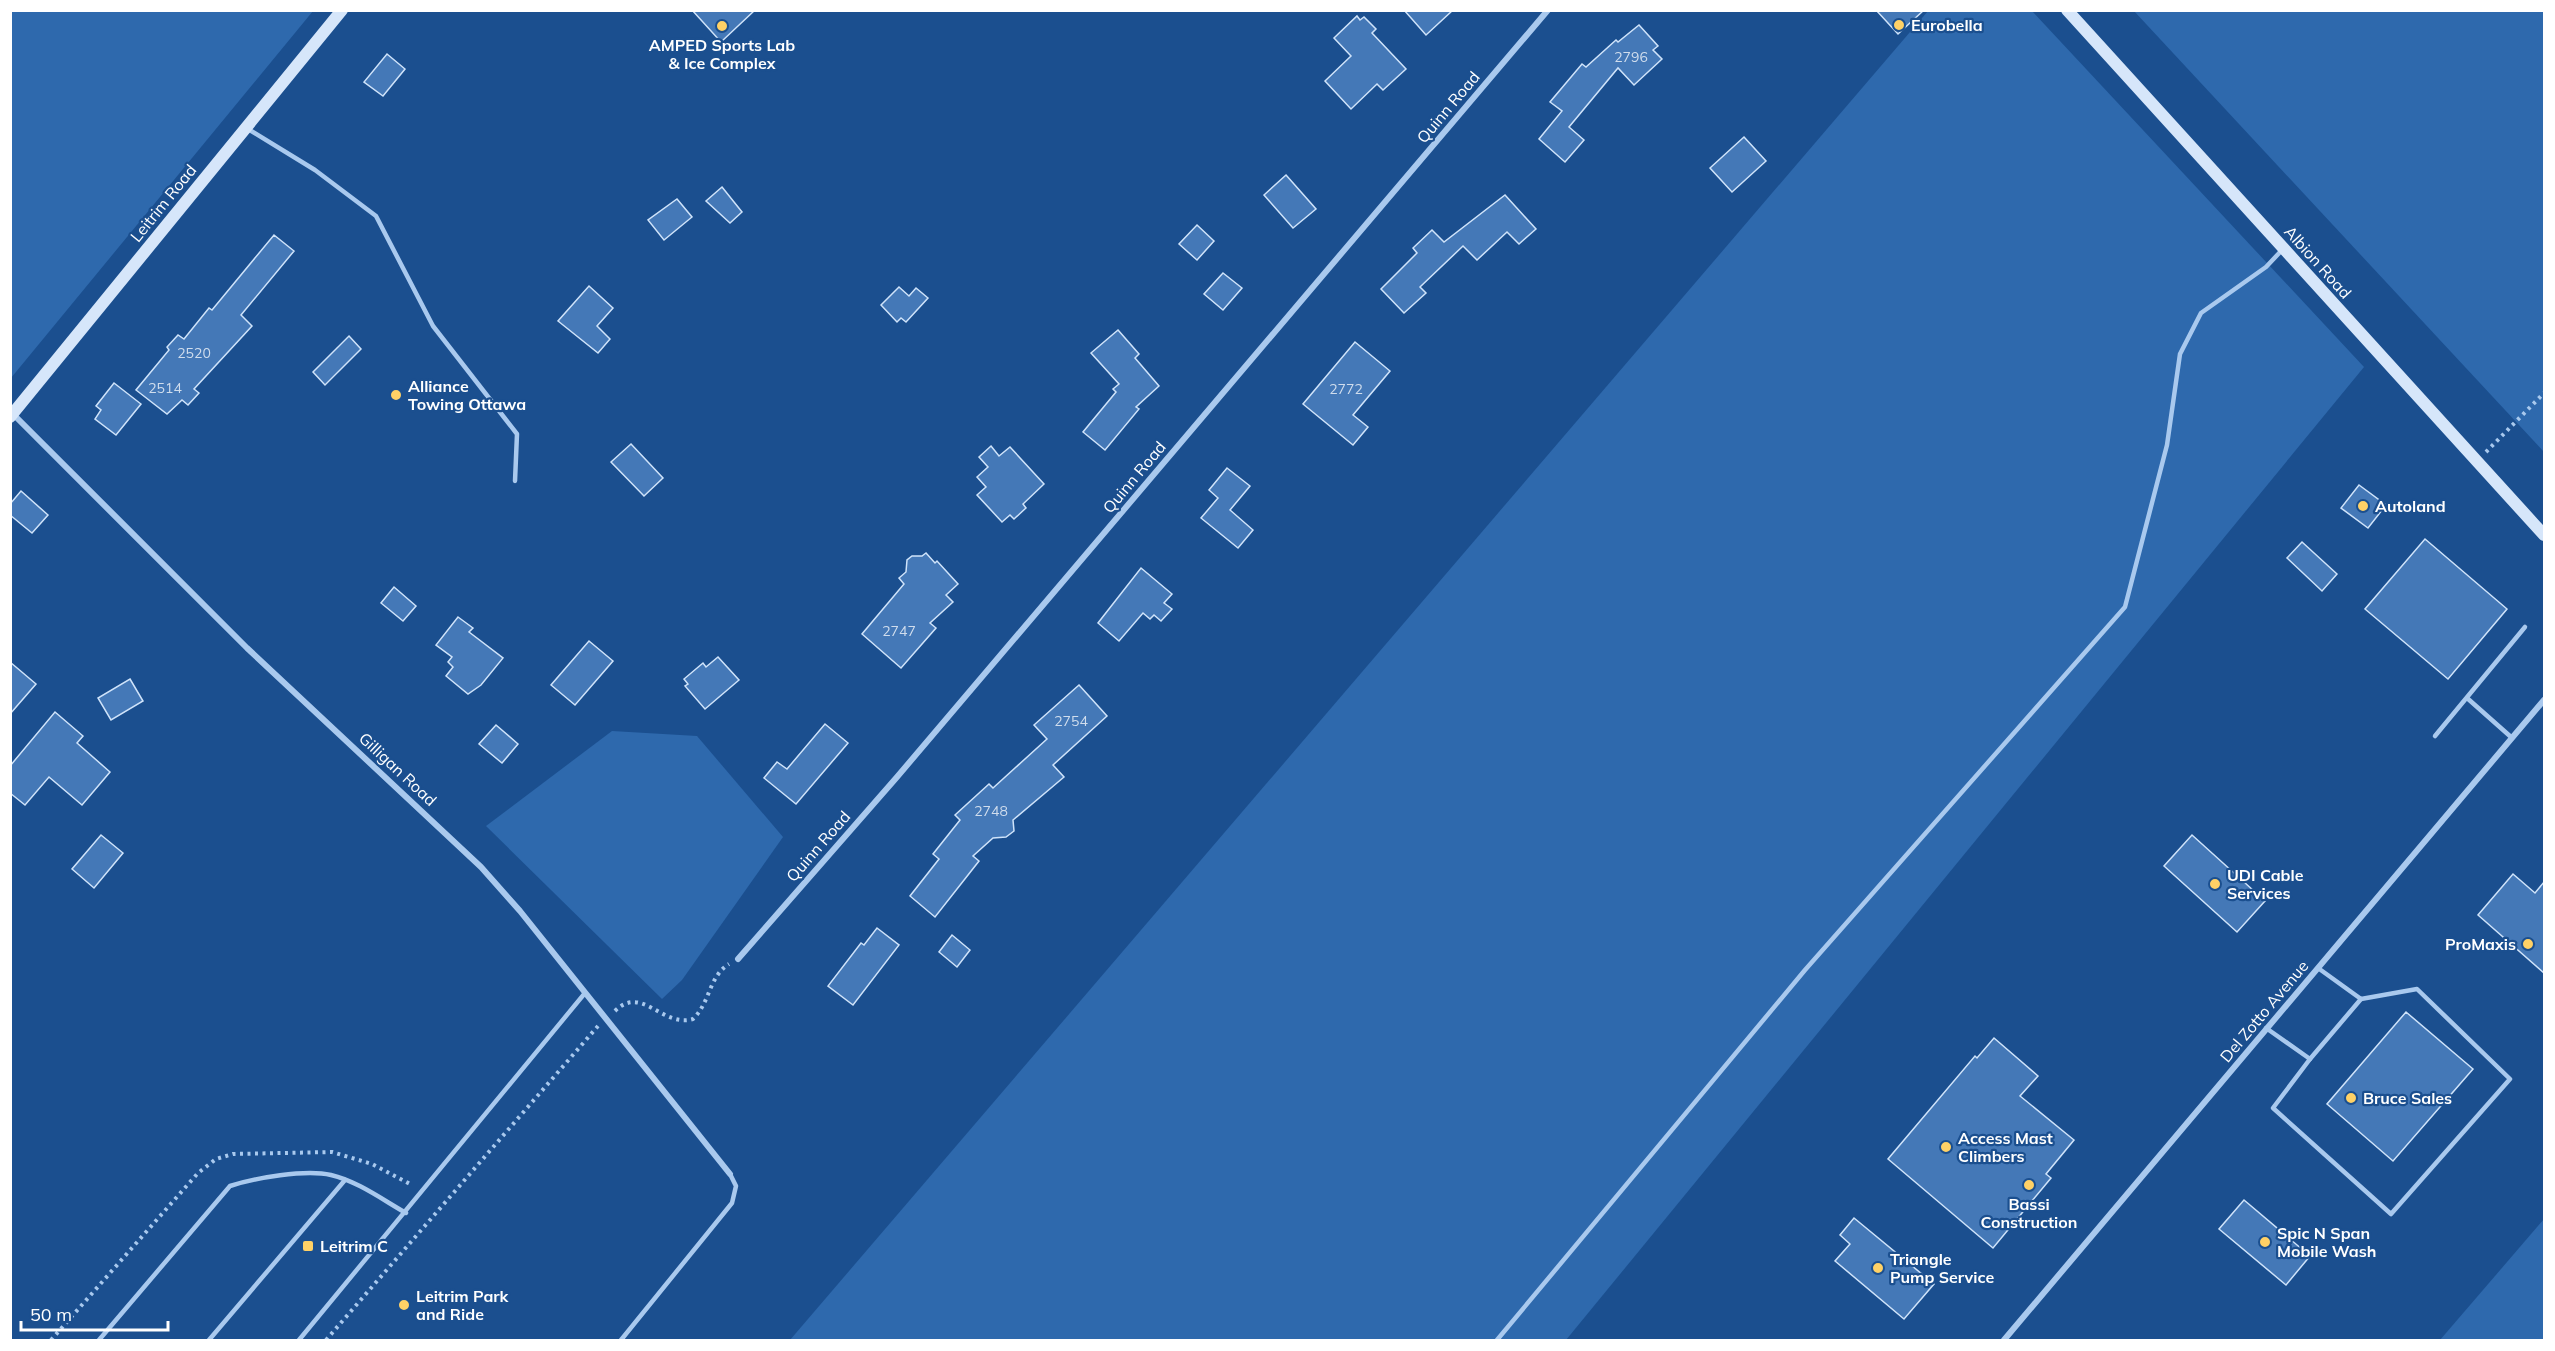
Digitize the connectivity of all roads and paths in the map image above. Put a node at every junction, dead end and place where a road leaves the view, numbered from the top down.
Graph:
1 (342, 10) edge
2 (1548, 10) edge
3 (2067, 10) edge
4 (245, 127) junction
5 (2284, 249) junction
6 (2544, 393) edge
7 (12, 415) edge
8 (2477, 462) junction
9 (515, 481) dead end
10 (2544, 535) edge
11 (2525, 627) dead end
12 (2467, 698) junction
13 (2544, 700) edge
14 (2435, 736) dead end
15 (2511, 737) junction
16 (738, 959) joint
17 (2318, 968) junction
18 (585, 993) junction
19 (2361, 999) junction
20 (615, 1011) dead end
21 (2266, 1028) junction
22 (591, 1033) dead end
23 (2310, 1059) junction
24 (730, 1174) joint
25 (345, 1180) junction
26 (416, 1188) dead end
27 (406, 1213) junction
28 (375, 1250) junction
29 (391, 1263) junction
30 (51, 1341) edge
31 (99, 1341) edge
32 (209, 1341) edge
33 (298, 1341) edge
34 (326, 1341) edge
35 (621, 1341) edge
36 (1497, 1341) edge
37 (2004, 1341) edge

1 - 4 main road, Leitrim Road
2 - 16 street, Quinn Road
3 - 5 main road, Albion Road
4 - 7 main road, Leitrim Road
4 - 9 lane
5 - 8 main road, Albion Road
5 - 36 lane
6 - 8 path
7 - 18 street, Gilligan Road
8 - 10 main road, Albion Road
11 - 12 lane
12 - 14 lane
12 - 15 lane
13 - 15 street, Del Zotto Avenue
15 - 17 street, Del Zotto Avenue
16 - 20 path
17 - 19 lane
17 - 21 street, Del Zotto Avenue
18 - 24 street, Gilligan Road
18 - 27 lane
19 - 23 lane
19 - 23 lane
21 - 23 lane
21 - 37 street, Del Zotto Avenue
22 - 29 path
24 - 35 lane
25 - 27 lane
25 - 31 lane
25 - 32 lane
26 - 30 path
27 - 28 lane
28 - 29 path
28 - 33 lane
29 - 34 path

